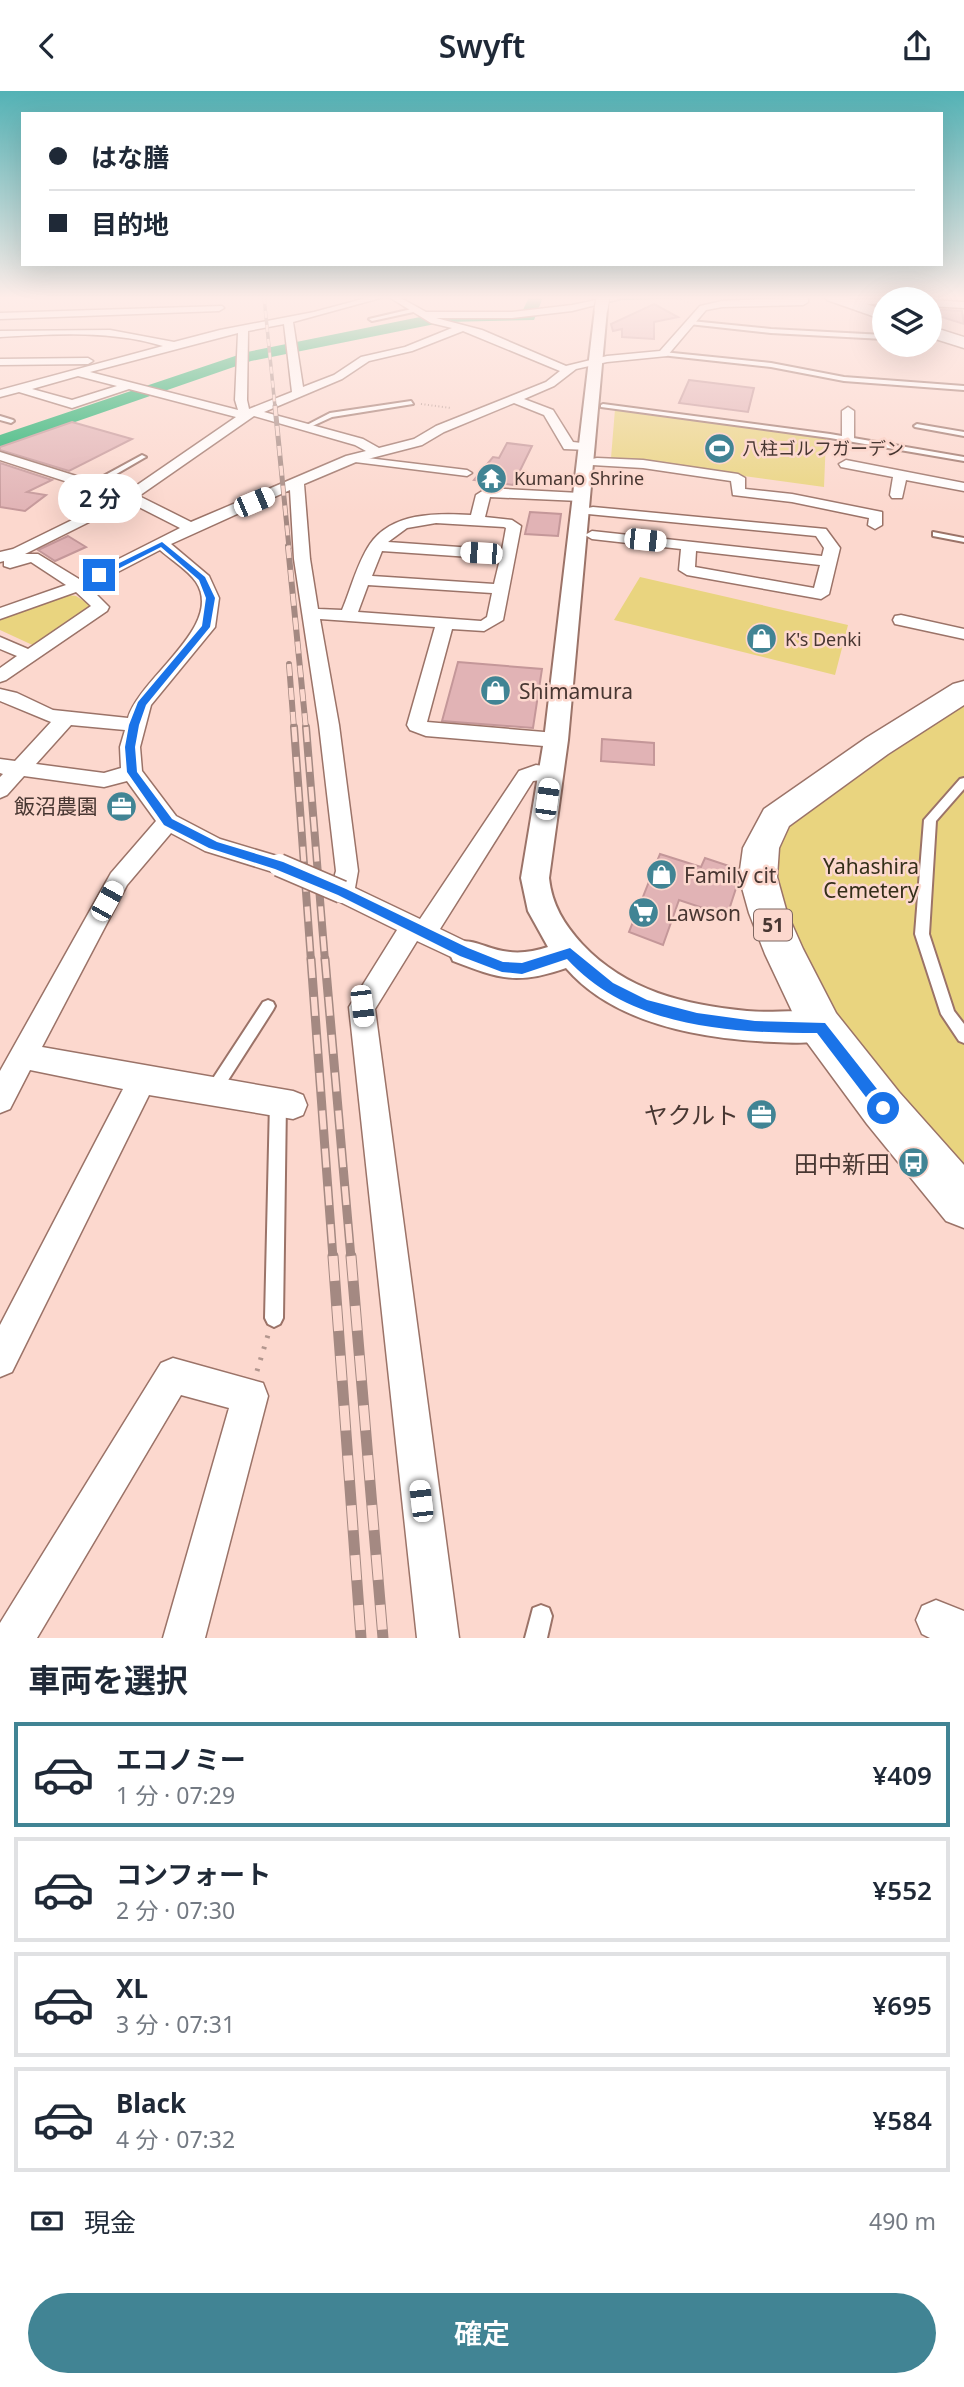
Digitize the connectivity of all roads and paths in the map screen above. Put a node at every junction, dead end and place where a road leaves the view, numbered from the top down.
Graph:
1 (88, 369) edge
2 (241, 369) edge
3 (295, 369) edge
4 (352, 369) edge
5 (600, 369) edge
6 (601, 369) edge
7 (795, 369) edge
8 (566, 370) edge
9 (77, 372) junction
10 (128, 385) junction
11 (21, 389) junction
12 (964, 389) edge
13 (146, 390) joint
14 (298, 393) junction
15 (0, 394) edge
16 (514, 399) junction
17 (411, 403) joint
18 (603, 406) junction
19 (848, 411) dead end
20 (481, 412) junction
21 (248, 414) junction
22 (0, 418) edge
23 (11, 421) dead end
24 (916, 426) dead end
25 (306, 427) junction
26 (964, 434) edge
27 (848, 439) junction
28 (377, 452) junction
29 (591, 454) junction
30 (0, 456) edge
31 (142, 457) dead end
32 (351, 459) junction
33 (964, 459) edge
34 (467, 473) dead end
35 (900, 474) junction
36 (852, 481) dead end
37 (297, 484) junction
38 (92, 485) junction
39 (964, 487) edge
40 (897, 495) dead end
41 (130, 496) junction
42 (818, 503) junction
43 (586, 504) junction
44 (477, 521) junction
45 (875, 524) dead end
46 (191, 528) junction
47 (821, 532) junction
48 (936, 534) dead end
49 (592, 535) junction
50 (964, 540) edge
51 (162, 544) junction
52 (689, 545) junction
53 (376, 546) junction
54 (508, 555) junction
55 (0, 557) edge
56 (828, 561) junction
57 (0, 566) edge
58 (363, 580) junction
59 (78, 586) junction
60 (501, 589) junction
61 (310, 613) junction
62 (0, 614) edge
63 (348, 616) junction
64 (901, 619) dead end
65 (445, 623) junction
66 (964, 634) edge
67 (0, 642) edge
68 (30, 656) junction
69 (0, 675) edge
70 (964, 691) edge
71 (0, 695) edge
72 (65, 719) junction
73 (134, 725) junction
74 (556, 740) junction
75 (10, 768) edge
76 (132, 772) junction
77 (551, 773) junction
78 (964, 782) edge
79 (0, 790) edge
80 (168, 822) junction
81 (342, 892) junction
82 (418, 930) junction
83 (464, 952) joint
84 (570, 953) junction
85 (268, 1006) dead end
86 (821, 1027) junction
87 (964, 1036) edge
88 (23, 1056) junction
89 (142, 1080) junction
90 (213, 1091) junction
91 (0, 1099) edge
92 (286, 1103) joint
93 (964, 1203) edge
94 (274, 1318) joint
95 (0, 1360) edge
96 (250, 1396) junction
97 (541, 1616) dead end
98 (14, 1638) edge
99 (184, 1638) edge
100 (438, 1638) edge
101 (536, 1638) edge

1 - 9 street
2 - 21 street
3 - 14 street
4 - 14 street
5 - 29 street
6 - 18 street
7 - 12 lane
8 - 16 street
9 - 10 street
9 - 11 street
10 - 11 street
10 - 13 street
11 - 15 street
13 - 21 street
14 - 21 street
16 - 20 street
16 - 29 street
17 - 20 path
17 - 25 lane
18 - 27 lane
18 - 29 street
19 - 27 street
20 - 28 street
21 - 25 street
21 - 41 street
22 - 23 lane
24 - 26 lane
25 - 28 street
27 - 33 lane
28 - 32 street
29 - 42 street
29 - 43 street
30 - 38 street
31 - 38 lane
32 - 34 street
32 - 37 street
35 - 36 street
35 - 39 street
35 - 40 street
37 - 46 street
37 - 61 street
38 - 41 street
41 - 46 street
41 - 55 street
42 - 45 street
42 - 47 street
43 - 44 street
43 - 47 street
43 - 49 street
43 - 74 street
44 - 53 street
44 - 54 street
46 - 51 street
47 - 56 street
48 - 50 lane
49 - 52 street
49 - 84 street
51 - 59 street
51 - 73 street
52 - 56 street
52 - 56 street
53 - 54 street
53 - 58 street
54 - 60 street
57 - 59 street
58 - 60 street
58 - 63 street
59 - 62 street
59 - 68 street
60 - 65 street
61 - 63 street
61 - 81 street
63 - 65 street
64 - 66 street
65 - 74 street
67 - 68 street
68 - 69 street
70 - 86 main road, 51
71 - 72 street
72 - 73 street
72 - 75 street
73 - 76 street
74 - 77 street
75 - 76 street
75 - 79 street
76 - 80 street
77 - 82 street
77 - 84 street
78 - 87 lane
80 - 81 street, bridge
80 - 88 street
81 - 82 street
82 - 83 street
82 - 100 street
83 - 84 street
84 - 86 street
85 - 90 lane
86 - 93 main road, 51
88 - 89 street
88 - 91 street
89 - 90 street
89 - 95 street
90 - 92 street
92 - 94 lane
94 - 96 path
96 - 98 street
96 - 99 street
97 - 101 lane

